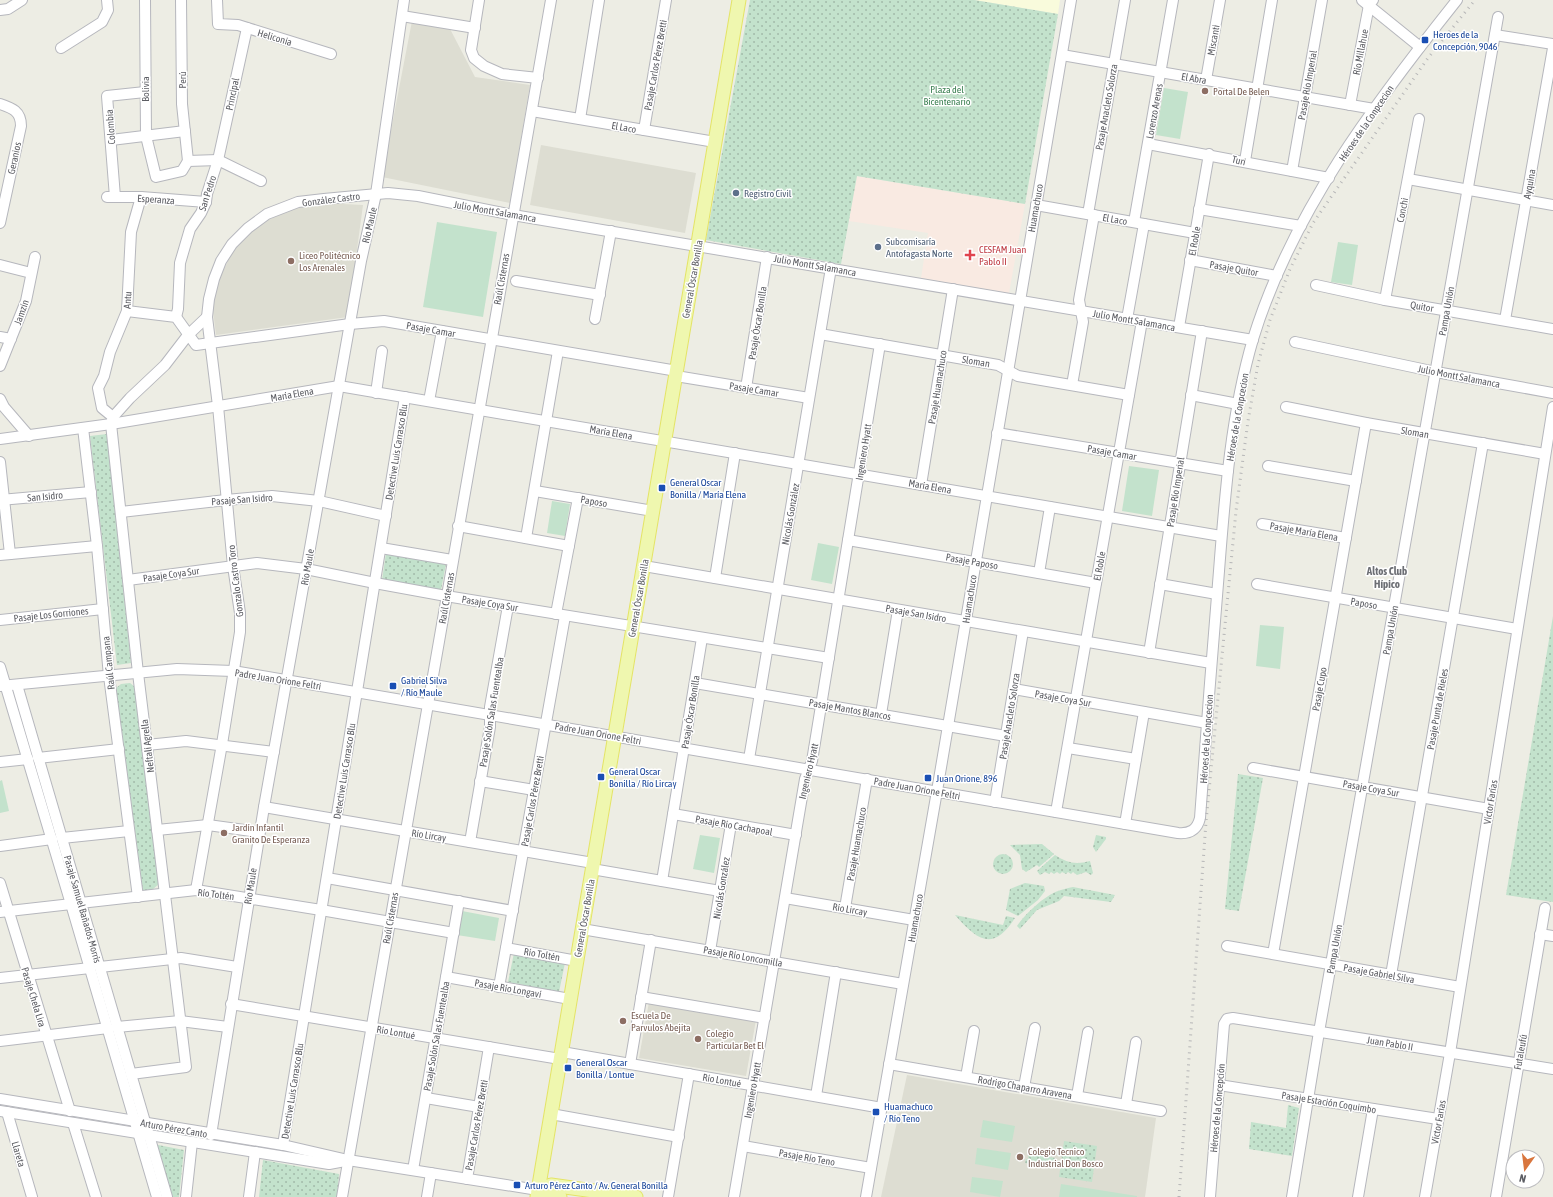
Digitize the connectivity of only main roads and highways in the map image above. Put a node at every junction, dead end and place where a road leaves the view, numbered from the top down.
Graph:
1 (740, 0) edge
2 (537, 1194) edge
3 (560, 1197) edge
4 (636, 1197) edge

1 - 2 main road, General Óscar Bonilla
2 - 3 main road, Arturo Pérez Canto
2 - 4 main road, Arturo Pérez Canto

